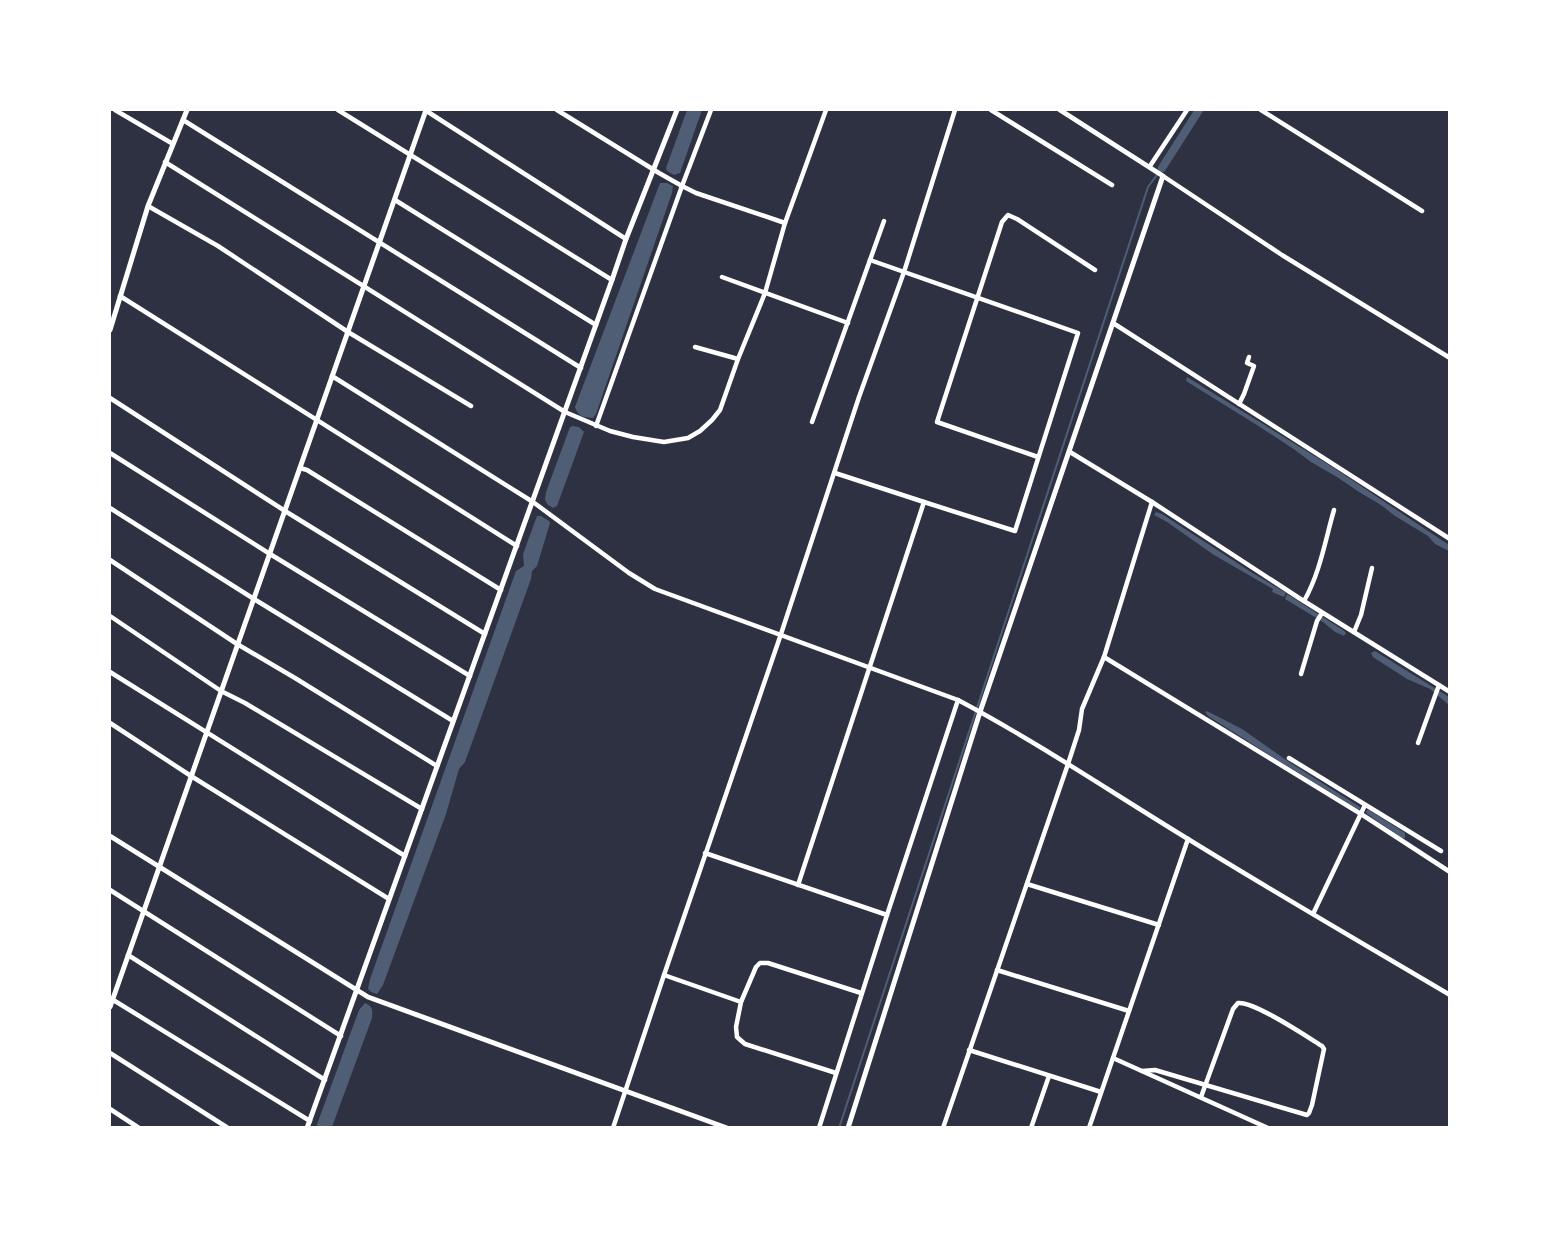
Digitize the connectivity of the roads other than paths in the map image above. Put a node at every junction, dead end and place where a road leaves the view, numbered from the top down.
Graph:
1 (115, 110) edge
2 (187, 110) edge
3 (338, 110) edge
4 (426, 110) edge
5 (557, 110) edge
6 (677, 110) edge
7 (711, 110) edge
8 (826, 110) edge
9 (955, 110) edge
10 (991, 110) edge
11 (1060, 110) edge
12 (1187, 110) edge
13 (1261, 110) edge
14 (183, 120) junction
15 (173, 144) junction
16 (410, 156) junction
17 (165, 162) junction
18 (1150, 166) junction
19 (653, 169) junction
20 (1163, 176) junction
21 (1112, 185) dead end
22 (682, 186) junction
23 (394, 200) junction
24 (148, 206) junction
25 (1422, 211) dead end
26 (884, 220) dead end
27 (785, 223) junction
28 (626, 239) junction
29 (380, 242) junction
30 (870, 260) junction
31 (1095, 270) dead end
32 (904, 272) junction
33 (722, 277) dead end
34 (612, 280) junction
35 (364, 287) junction
36 (765, 293) junction
37 (120, 296) junction
38 (977, 298) junction
39 (1113, 322) junction
40 (848, 323) junction
41 (596, 325) junction
42 (110, 330) edge
43 (348, 332) junction
44 (695, 347) dead end
45 (1249, 357) dead end
46 (1449, 358) edge
47 (738, 359) junction
48 (581, 368) junction
49 (332, 376) junction
50 (110, 398) edge
51 (1239, 404) junction
52 (471, 406) dead end
53 (565, 412) junction
54 (317, 420) junction
55 (813, 422) dead end
56 (596, 426) junction
57 (1070, 452) junction
58 (110, 453) edge
59 (1038, 457) junction
60 (300, 468) junction
61 (835, 473) junction
62 (533, 502) junction
63 (924, 502) junction
64 (1152, 502) junction
65 (110, 508) edge
66 (1334, 510) dead end
67 (285, 511) junction
68 (1449, 540) edge
69 (517, 546) junction
70 (270, 554) junction
71 (110, 560) edge
72 (1372, 568) dead end
73 (501, 590) junction
74 (254, 599) junction
75 (1304, 601) junction
76 (1321, 613) junction
77 (110, 616) edge
78 (1354, 632) junction
79 (485, 634) junction
80 (781, 634) junction
81 (237, 644) junction
82 (1104, 657) junction
83 (870, 668) junction
84 (110, 672) edge
85 (1301, 674) dead end
86 (470, 676) junction
87 (1438, 685) junction
88 (221, 691) junction
89 (1449, 692) edge
90 (958, 700) junction
91 (979, 711) junction
92 (453, 722) junction
93 (110, 723) edge
94 (206, 733) junction
95 (1418, 742) dead end
96 (1289, 758) dead end
97 (1068, 764) junction
98 (437, 766) junction
99 (191, 776) junction
100 (1365, 806) junction
101 (422, 809) junction
102 (1361, 814) junction
103 (110, 836) edge
104 (1188, 839) junction
105 (1441, 851) dead end
106 (705, 853) junction
107 (405, 856) junction
108 (159, 867) junction
109 (1449, 872) edge
110 (1027, 884) junction
111 (798, 885) junction
112 (110, 890) edge
113 (389, 899) junction
114 (143, 911) junction
115 (1313, 914) junction
116 (886, 915) junction
117 (1159, 925) junction
118 (128, 955) junction
119 (997, 970) junction
120 (663, 975) junction
121 (357, 991) junction
122 (861, 993) junction
123 (1449, 995) edge
124 (111, 999) edge
125 (741, 1002) junction
126 (110, 1007) edge
127 (1129, 1011) junction
128 (341, 1036) junction
129 (969, 1050) junction
130 (110, 1053) edge
131 (1113, 1058) junction
132 (1142, 1071) junction
133 (836, 1073) junction
134 (1049, 1076) junction
135 (325, 1080) junction
136 (1206, 1084) junction
137 (626, 1090) junction
138 (1101, 1092) junction
139 (1201, 1097) junction
140 (110, 1109) edge
141 (310, 1121) junction
142 (139, 1128) edge
143 (228, 1128) edge
144 (307, 1128) edge
145 (613, 1128) edge
146 (727, 1128) edge
147 (819, 1128) edge
148 (848, 1128) edge
149 (943, 1128) edge
150 (1031, 1128) edge
151 (1089, 1128) edge
152 (1269, 1128) edge

1 - 15 street
2 - 14 street
3 - 16 street
4 - 16 street
4 - 28 street
5 - 19 street
6 - 19 street
7 - 22 street
8 - 27 street
9 - 32 street
10 - 21 street
11 - 18 street
12 - 18 street
13 - 25 street
14 - 15 street
14 - 29 street
15 - 17 street
16 - 23 street
16 - 34 street
17 - 24 street
17 - 35 street
18 - 20 street
19 - 22 street
19 - 28 street
20 - 39 street
20 - 46 street
22 - 27 street
22 - 56 street
23 - 29 street
23 - 41 street
24 - 37 street
24 - 43 street
26 - 30 street
27 - 36 street
28 - 34 street
29 - 35 street
29 - 48 street
30 - 32 street
30 - 40 street
31 - 38 street
32 - 38 street
32 - 61 street
33 - 36 street
34 - 41 street
35 - 43 street
35 - 53 street
36 - 40 street
36 - 47 street
37 - 42 street
37 - 54 street
38 - 59 street
38 - 59 street
39 - 51 street
39 - 57 street
40 - 55 street
41 - 48 street
43 - 49 street
43 - 52 street
44 - 47 street
45 - 51 street
47 - 56 street
48 - 53 street
49 - 54 street
49 - 62 street
50 - 67 street
51 - 68 street
53 - 56 street
53 - 62 street
54 - 60 street
54 - 69 street
57 - 64 street
57 - 91 street
58 - 70 street
59 - 63 street
60 - 67 street
60 - 73 street
61 - 63 street
61 - 80 street
62 - 69 street
62 - 80 street
63 - 83 street
64 - 75 street
64 - 82 street
65 - 74 street
66 - 75 street
67 - 70 street
67 - 79 street
69 - 73 street
70 - 74 street
70 - 86 street
71 - 81 street
72 - 78 street
73 - 79 street
74 - 81 street
74 - 92 street
75 - 76 street
76 - 78 street
76 - 85 street
77 - 88 street
78 - 87 street
79 - 86 street
80 - 83 street
80 - 106 street
81 - 88 street
81 - 98 street
82 - 97 street
82 - 102 street
83 - 90 street
83 - 111 street
84 - 94 street
86 - 92 street
87 - 89 street
87 - 95 street
88 - 94 street
88 - 101 street
90 - 91 street
90 - 116 street
91 - 97 street
91 - 148 street
92 - 98 street
93 - 99 street
94 - 99 street
94 - 107 street
96 - 100 street
97 - 104 street
97 - 110 street
98 - 101 street
99 - 108 street
99 - 113 street
100 - 102 street
100 - 105 street
101 - 107 street
102 - 109 street
102 - 115 street
103 - 108 street
104 - 115 street
104 - 117 street
106 - 111 street
106 - 120 street
107 - 113 street
108 - 114 street
108 - 121 street
110 - 117 street
110 - 119 street
111 - 116 street
112 - 114 street
113 - 121 street
114 - 118 street
114 - 128 street
115 - 123 street
116 - 122 street
117 - 127 street
118 - 124 street
118 - 135 street
119 - 127 street
119 - 129 street
120 - 125 street
120 - 137 street
121 - 128 street
121 - 137 street
122 - 125 street
122 - 133 street
124 - 126 street
124 - 141 street
125 - 133 street
127 - 131 street
128 - 135 street
129 - 134 street
129 - 149 street
130 - 143 street
131 - 132 street
131 - 138 street
132 - 136 street
132 - 139 street
133 - 147 street
134 - 138 street
134 - 150 street
135 - 141 street
136 - 136 street
136 - 139 street
137 - 145 street
137 - 146 street
138 - 151 street
139 - 152 street
140 - 142 street
141 - 144 street

